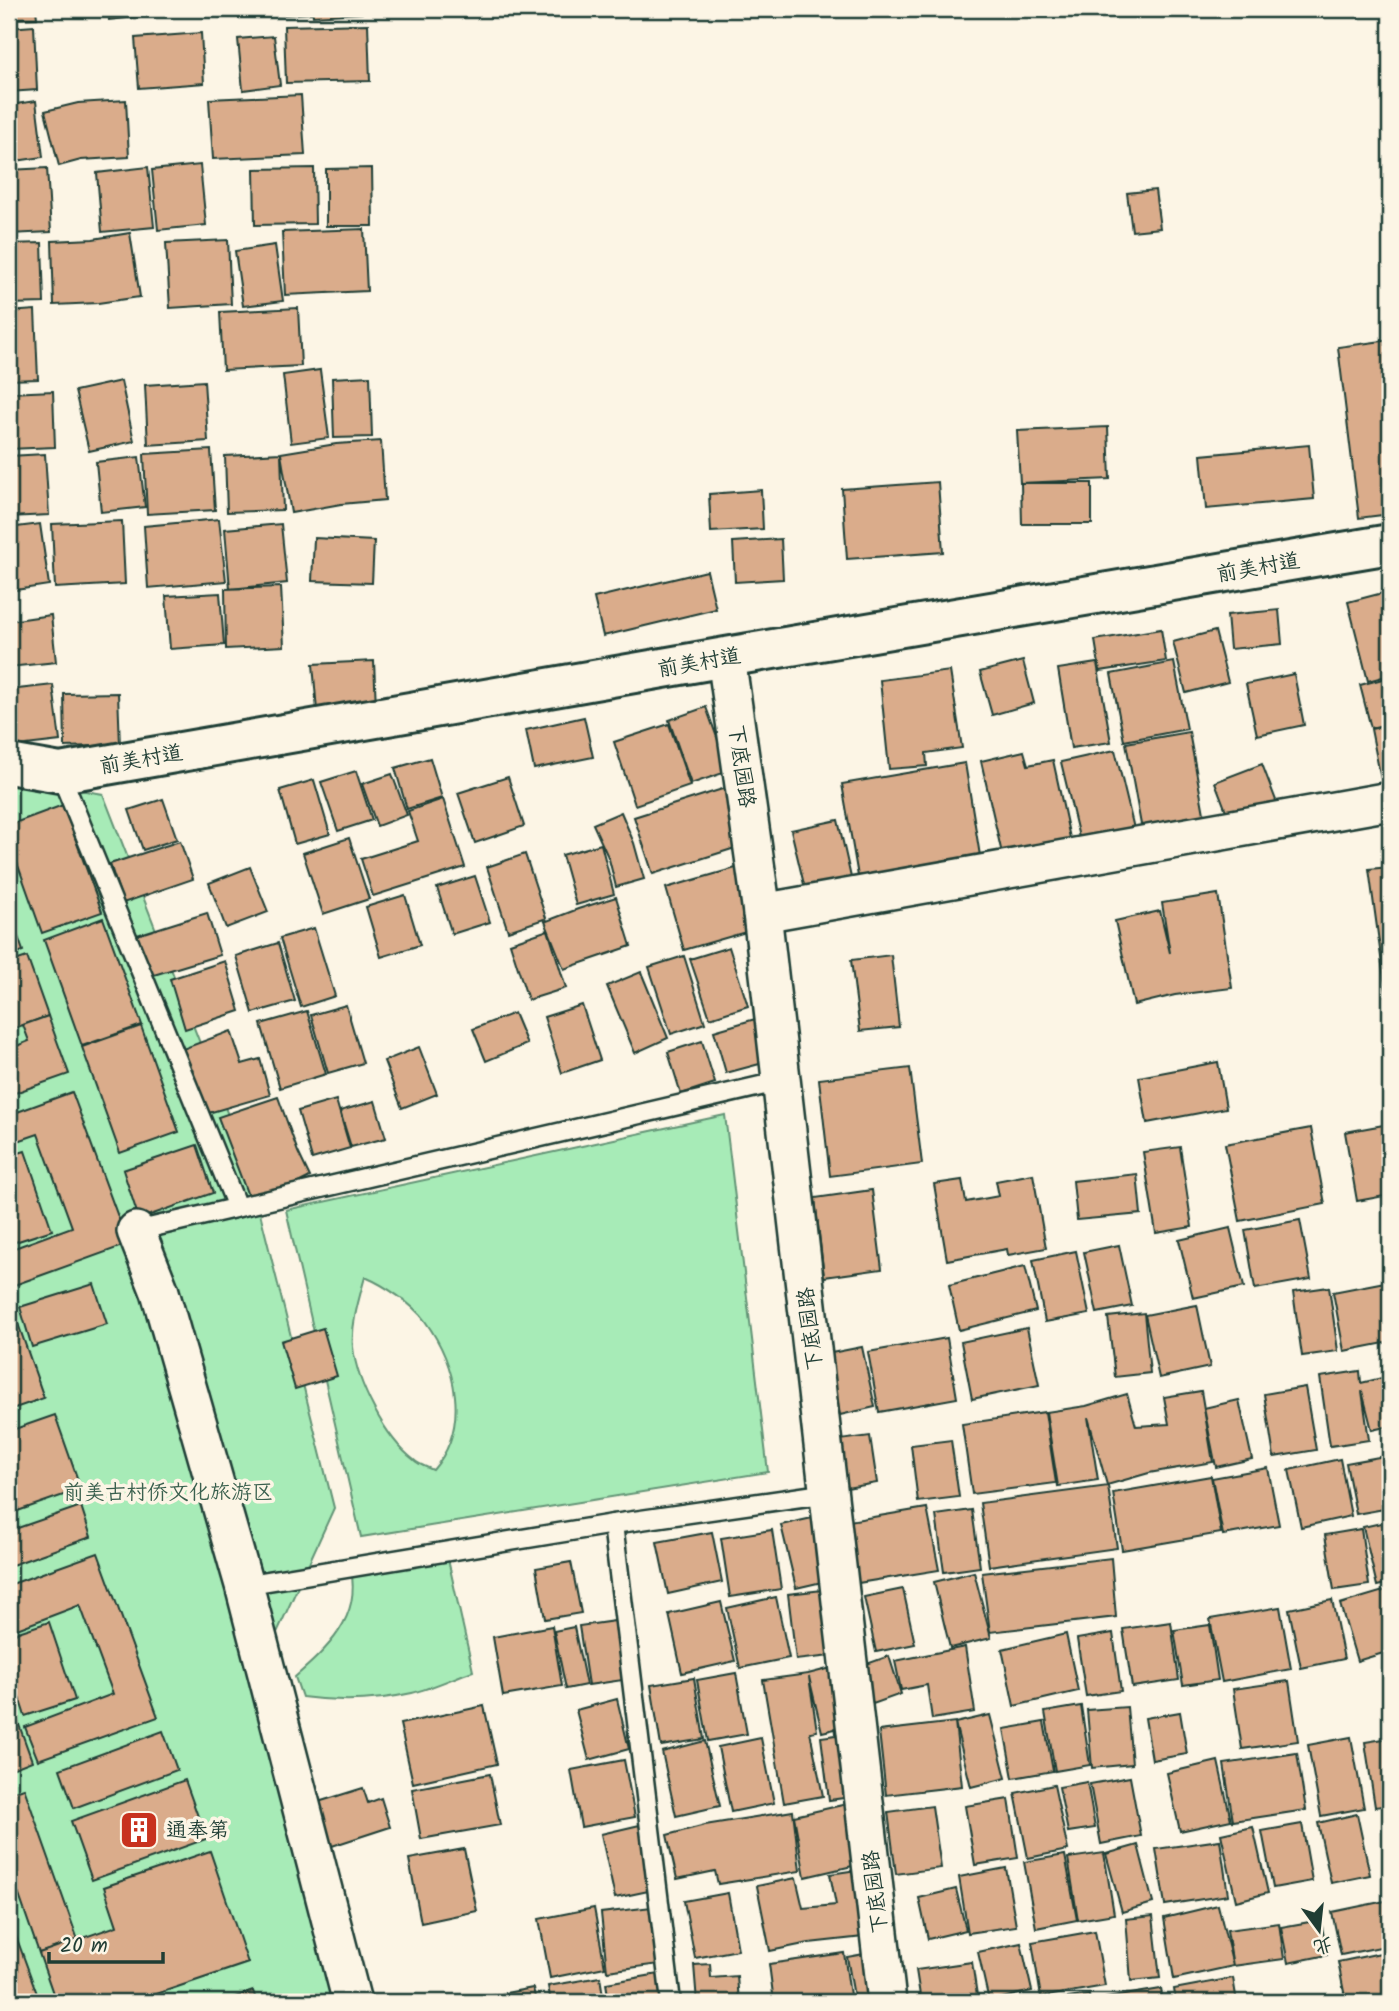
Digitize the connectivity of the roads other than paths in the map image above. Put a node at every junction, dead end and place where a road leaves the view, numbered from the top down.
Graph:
1 (1390, 544) edge
2 (726, 657) junction
3 (9, 764) edge
4 (60, 774) junction
5 (1390, 801) edge
6 (762, 913) junction
7 (782, 1081) junction
8 (237, 1208) junction
9 (136, 1231) joint
10 (829, 1493) junction
11 (613, 1524) junction
12 (244, 1585) junction
13 (352, 2002) edge
14 (670, 2002) edge
15 (887, 2002) edge

1 - 2 street, 前美村道
2 - 4 street, 前美村道
2 - 6 street, 下底园路
3 - 4 street, 前美村道
4 - 8 lane
5 - 6 street
6 - 7 street, 下底园路
7 - 8 lane
7 - 10 street, 下底园路
8 - 9 lane
9 - 12 street
10 - 11 lane
10 - 15 street, 下底园路
11 - 12 lane
11 - 14 lane
12 - 13 street

